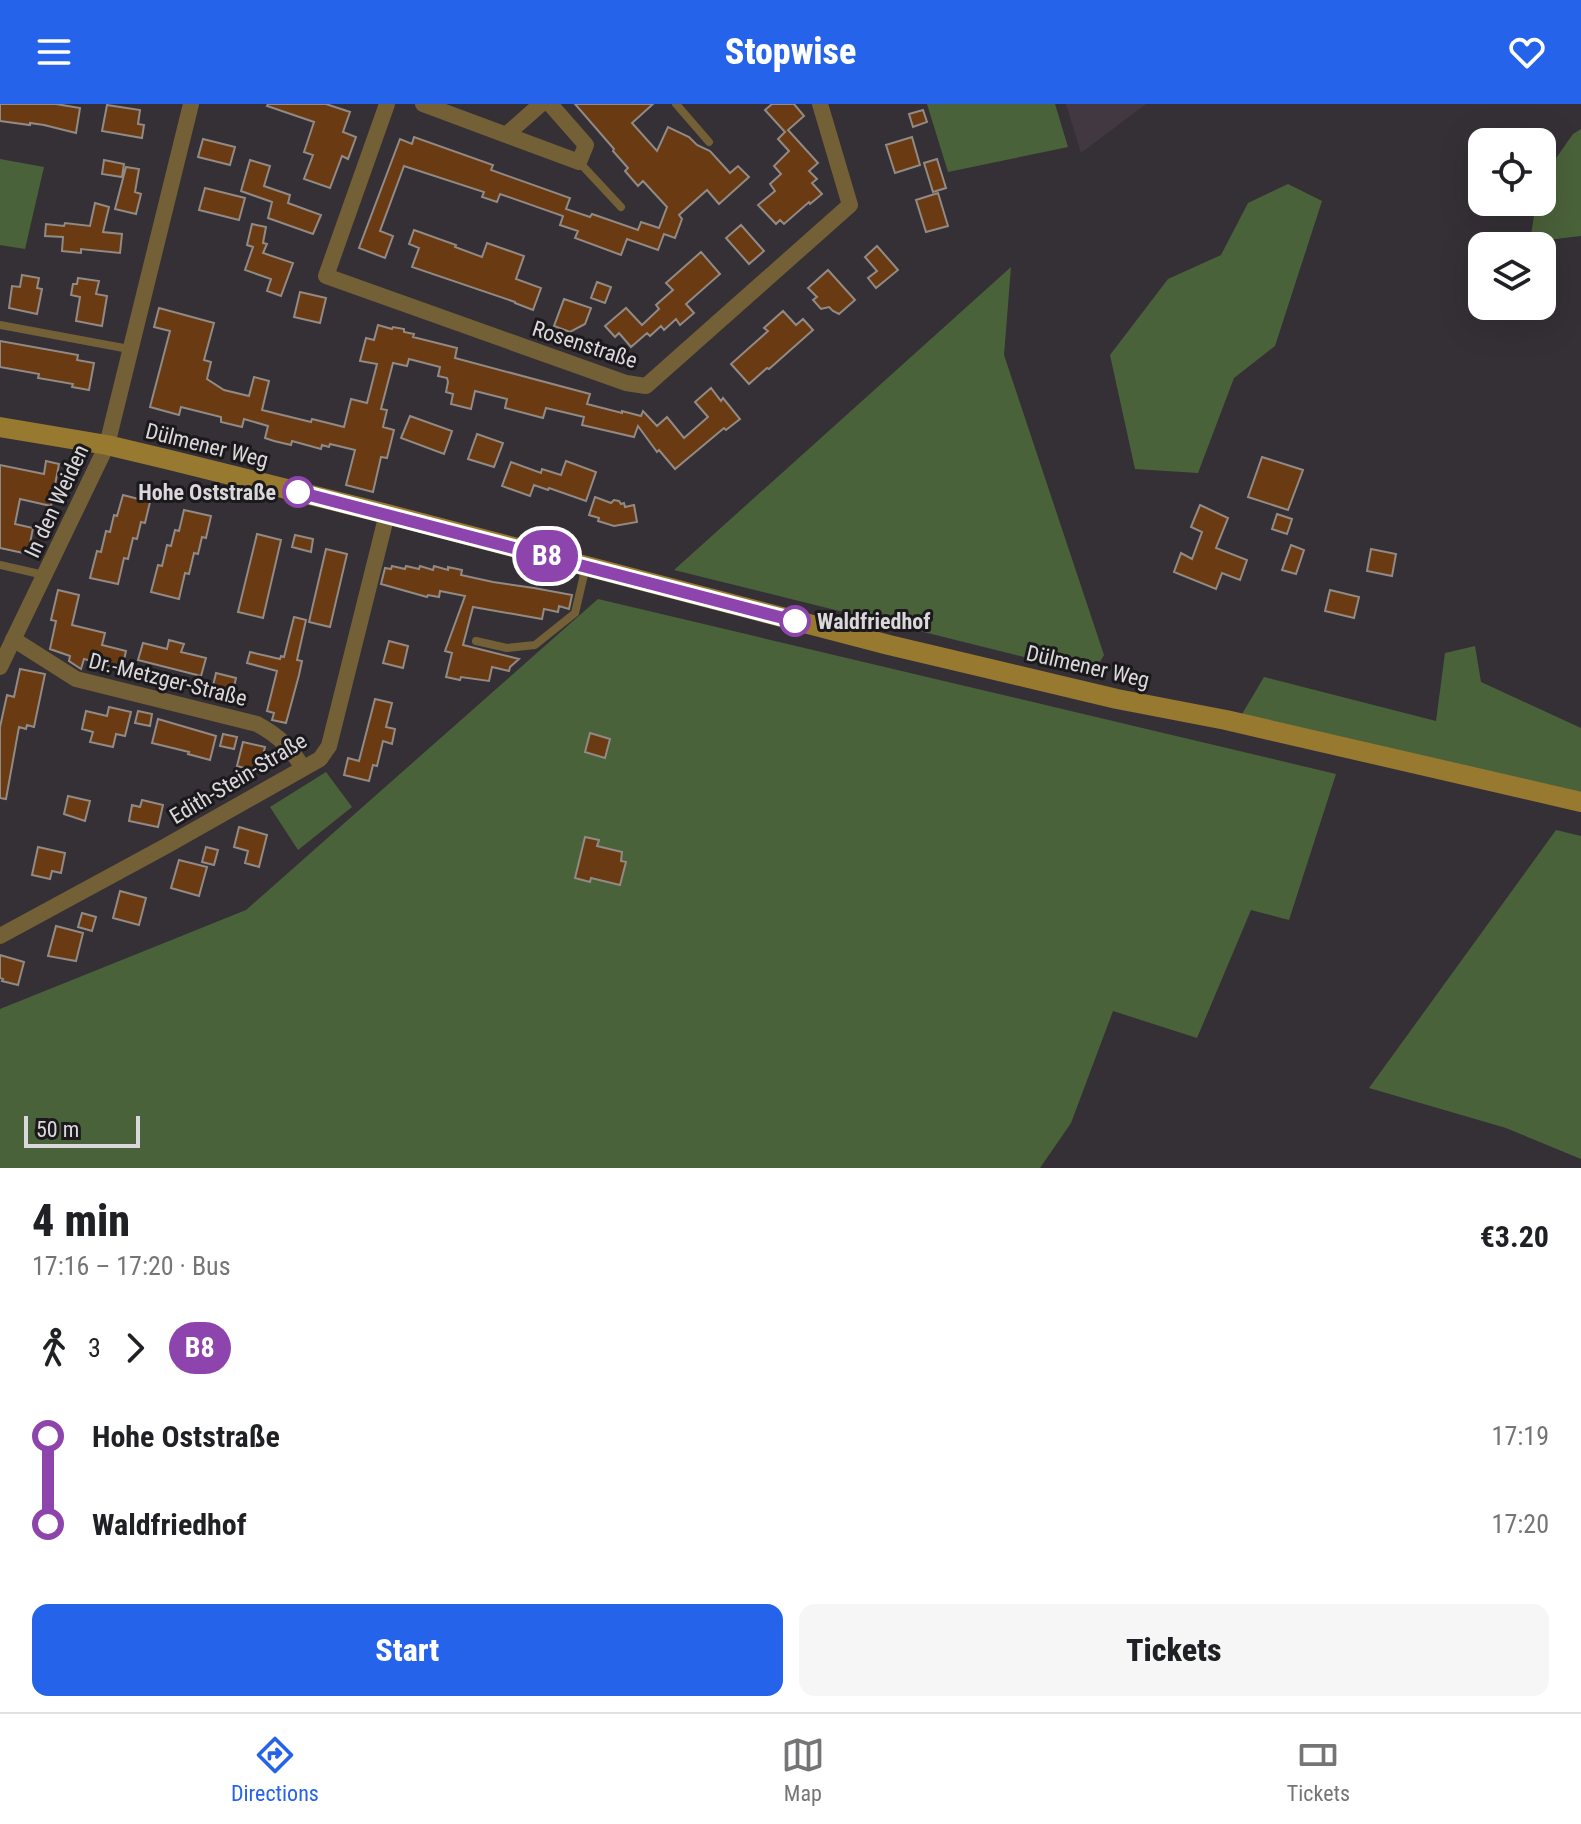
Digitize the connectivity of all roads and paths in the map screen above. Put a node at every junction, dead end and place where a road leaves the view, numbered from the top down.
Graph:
1 (191, 104) edge
2 (387, 104) edge
3 (423, 104) edge
4 (541, 104) edge
5 (550, 104) edge
6 (676, 104) edge
7 (820, 104) edge
8 (507, 134) junction
9 (709, 142) dead end
10 (579, 162) junction
11 (621, 207) dead end
12 (0, 325) edge
13 (129, 349) junction
14 (0, 427) edge
15 (107, 445) junction
16 (387, 514) junction
17 (0, 565) edge
18 (586, 566) junction
19 (45, 575) junction
20 (13, 639) junction
21 (476, 641) dead end
22 (0, 667) edge
23 (303, 768) junction
24 (1581, 802) edge
25 (0, 936) edge

1 - 13 street
2 - 7 street, Rosenstraße
3 - 8 street
4 - 8 street
5 - 10 street
6 - 9 lane
8 - 10 street
10 - 11 lane
12 - 13 lane
13 - 15 street
14 - 15 street, Dülmener Weg
15 - 16 street, Dülmener Weg
15 - 19 street, In den Weiden
16 - 18 street, Dülmener Weg
16 - 23 street, Edith-Stein-Straße
17 - 19 lane, In den Weiden
18 - 21 lane
18 - 24 street, Dülmener Weg
19 - 20 street, In den Weiden
20 - 22 street, In den Weiden
20 - 23 street, Dr.-Metzger-Straße
23 - 25 street, Edith-Stein-Straße

